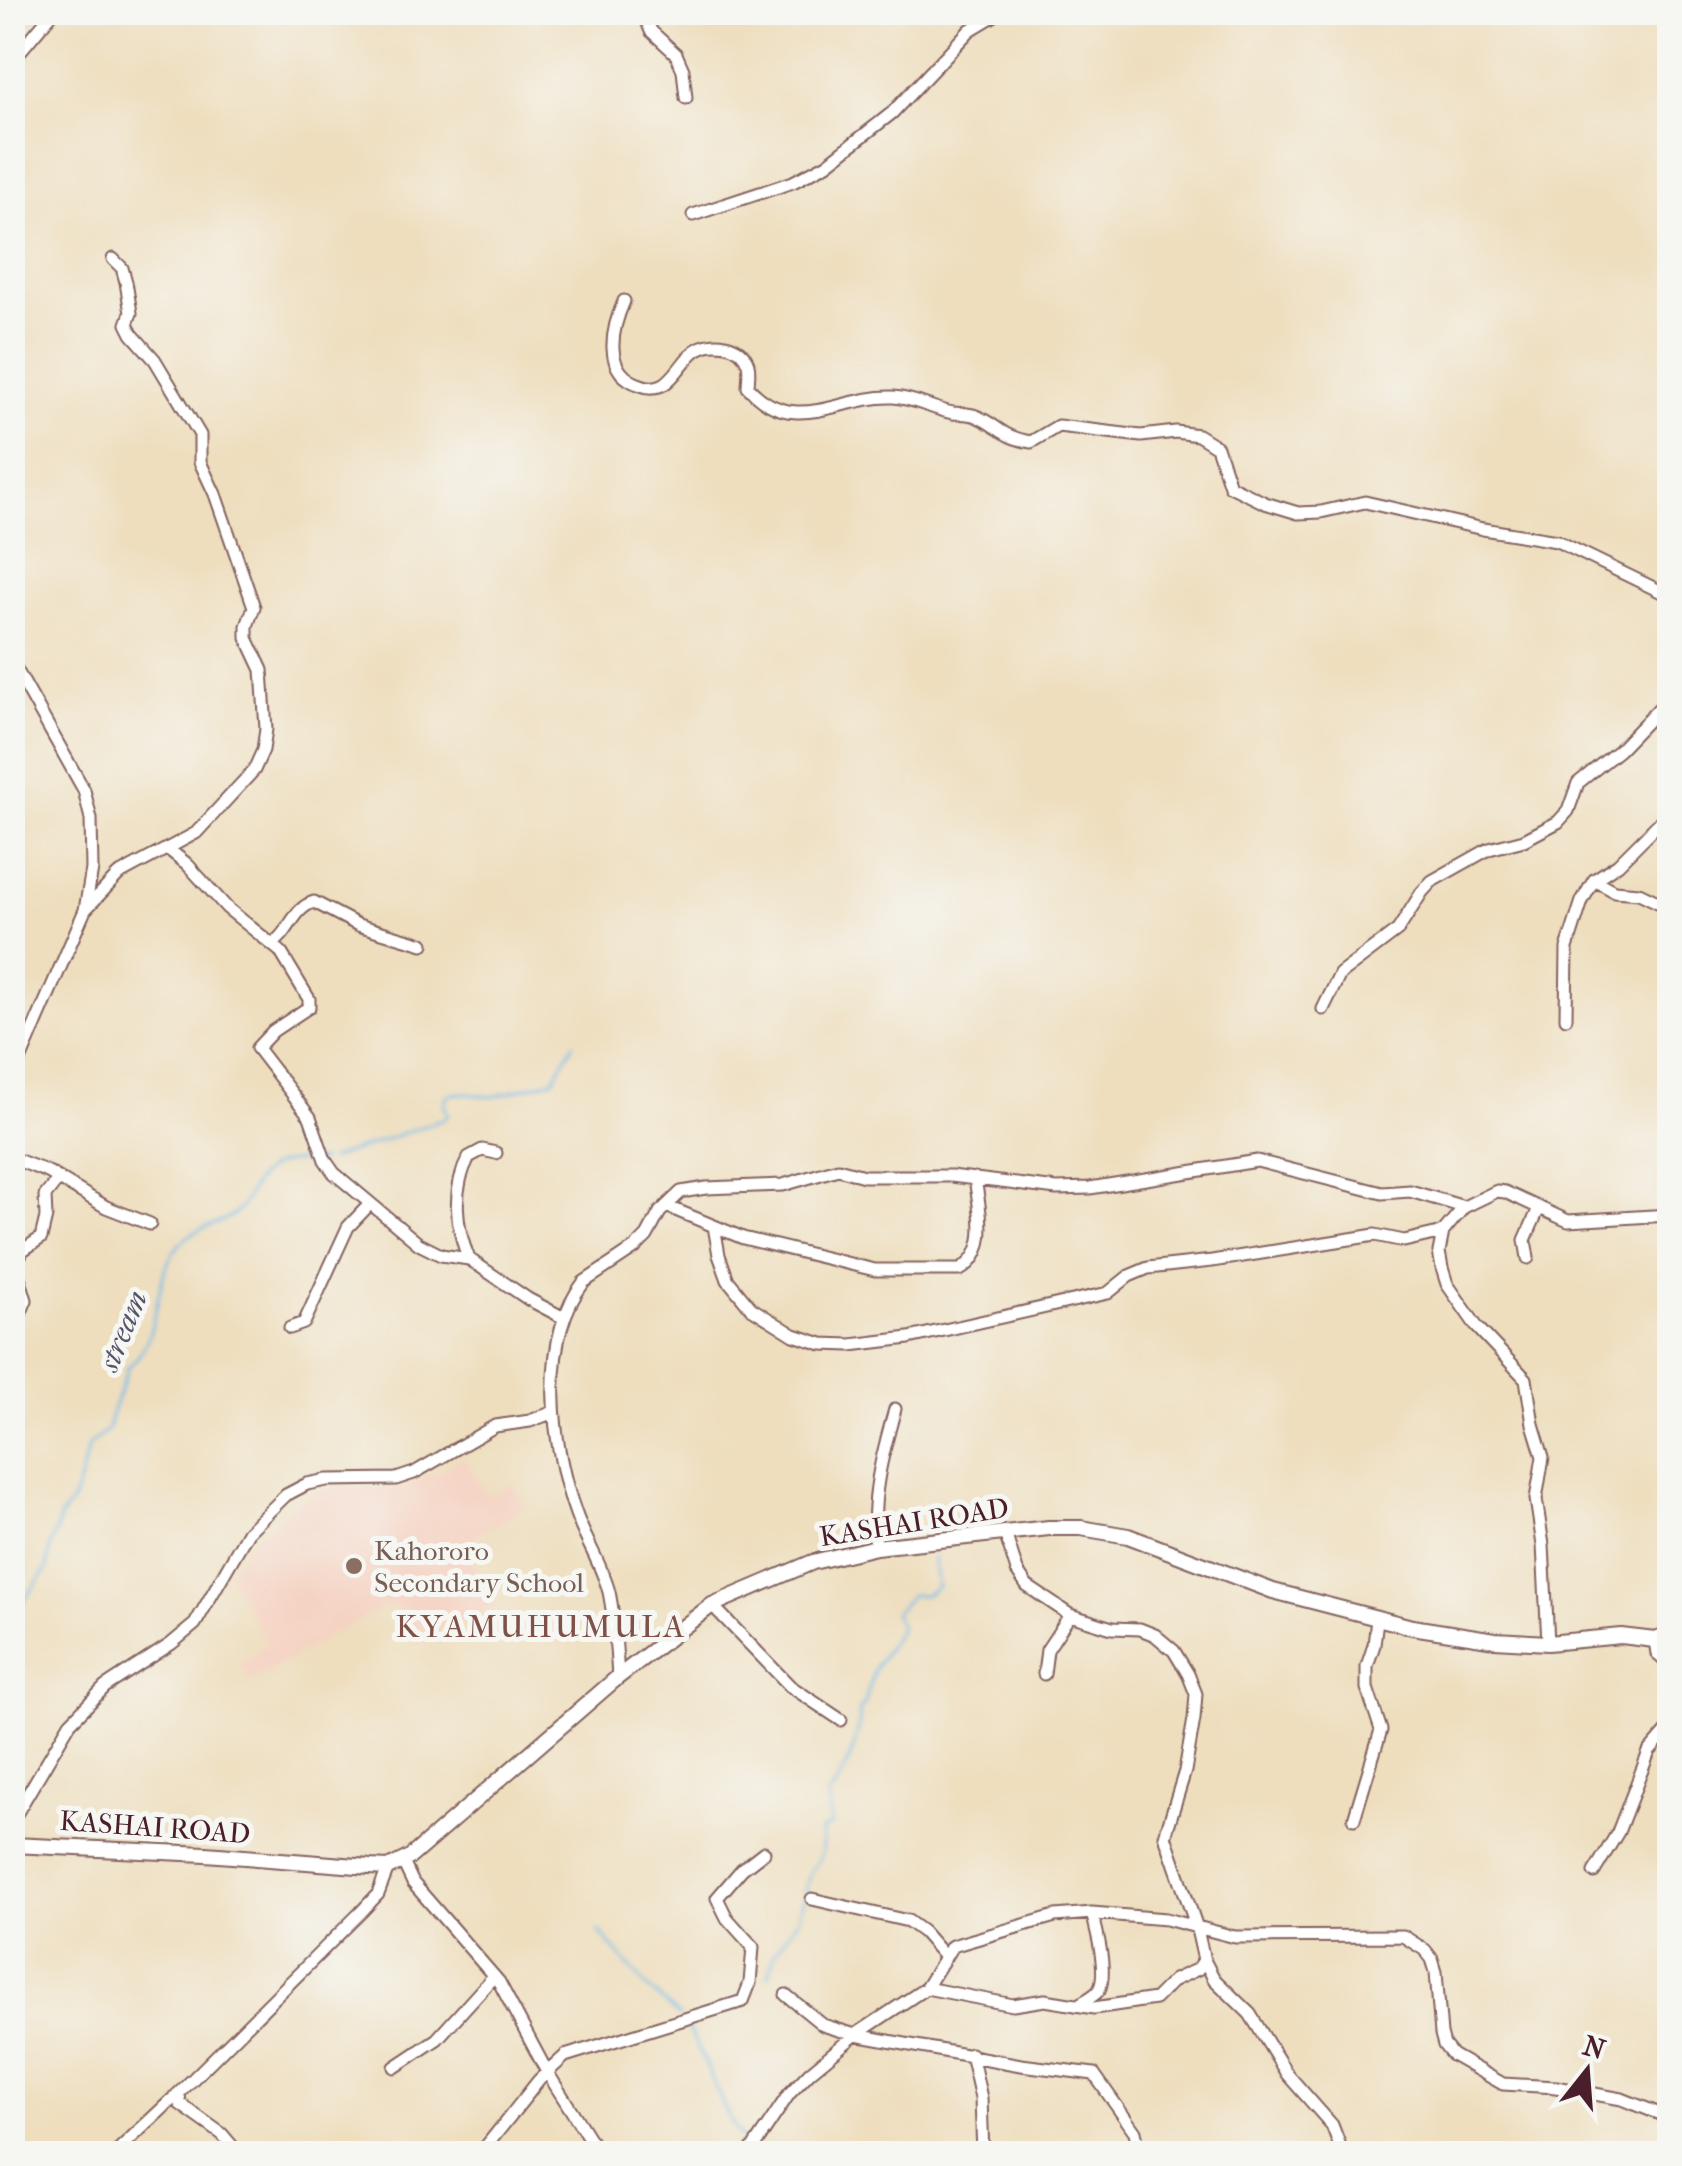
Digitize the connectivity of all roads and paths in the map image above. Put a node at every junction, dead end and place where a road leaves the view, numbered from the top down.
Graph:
1 (53, 12) edge
2 (643, 12) edge
3 (1000, 12) edge
4 (12, 61) edge
5 (686, 98) dead end
6 (693, 215) dead end
7 (113, 258) dead end
8 (624, 301) dead end
9 (1670, 596) edge
10 (12, 662) edge
11 (1670, 697) edge
12 (1670, 812) edge
13 (168, 848) junction
14 (1594, 880) junction
15 (1670, 908) edge
16 (85, 910) junction
17 (272, 944) junction
18 (423, 944) dead end
19 (1323, 1008) dead end
20 (1566, 1018) dead end
21 (12, 1079) edge
22 (496, 1154) dead end
23 (12, 1158) edge
24 (58, 1178) junction
25 (975, 1178) junction
26 (369, 1205) junction
27 (666, 1206) junction
28 (1464, 1208) junction
29 (1539, 1208) junction
30 (1670, 1216) edge
31 (150, 1224) dead end
32 (714, 1226) junction
33 (1443, 1232) junction
34 (1528, 1258) dead end
35 (469, 1259) junction
36 (564, 1318) junction
37 (290, 1328) dead end
38 (12, 1333) edge
39 (895, 1409) dead end
40 (554, 1412) junction
41 (1005, 1533) junction
42 (876, 1548) junction
43 (712, 1606) junction
44 (1070, 1615) junction
45 (1377, 1620) junction
46 (1662, 1638) edge
47 (1548, 1643) junction
48 (1670, 1665) edge
49 (1044, 1674) dead end
50 (618, 1677) junction
51 (841, 1720) dead end
52 (1670, 1728) edge
53 (1354, 1819) dead end
54 (12, 1820) edge
55 (12, 1846) edge
56 (764, 1852) dead end
57 (396, 1865) junction
58 (1594, 1872) dead end
59 (812, 1898) dead end
60 (1092, 1913) junction
61 (1196, 1926) junction
62 (944, 1956) junction
63 (1204, 1960) junction
64 (494, 1976) junction
65 (926, 1988) junction
66 (786, 1995) dead end
67 (1078, 2005) junction
68 (855, 2035) junction
69 (971, 2054) junction
70 (395, 2067) dead end
71 (546, 2072) junction
72 (179, 2092) junction
73 (1670, 2118) edge
74 (114, 2154) edge
75 (239, 2154) edge
76 (480, 2154) edge
77 (599, 2154) edge
78 (749, 2154) edge
79 (984, 2154) edge
80 (1140, 2154) edge
81 (1343, 2154) edge

1 - 4 street
2 - 5 street
3 - 6 street
7 - 13 street
8 - 9 street
10 - 16 street
11 - 19 street
12 - 14 street
13 - 16 street
13 - 17 street
14 - 15 street
14 - 20 street
16 - 21 street
17 - 18 street
17 - 26 street
22 - 35 street
23 - 24 street
24 - 31 street
24 - 38 street
25 - 27 street
25 - 28 street
25 - 32 street
26 - 35 street
26 - 37 street
27 - 32 street
27 - 36 street
28 - 29 street
28 - 33 street
29 - 30 street
29 - 34 street
32 - 33 street
33 - 47 street
35 - 36 street
36 - 40 street
39 - 42 street
40 - 50 street
40 - 54 street
41 - 42 street, KASHAI ROAD
41 - 44 street
41 - 45 street, KASHAI ROAD
42 - 43 street, KASHAI ROAD
43 - 50 street, KASHAI ROAD
43 - 51 street
44 - 49 street
44 - 61 street
45 - 47 street, KASHAI ROAD
45 - 53 street
46 - 47 street, KASHAI ROAD
46 - 48 street
50 - 57 street, KASHAI ROAD
52 - 58 street
55 - 57 street, KASHAI ROAD
56 - 71 street
57 - 64 street
57 - 72 street
59 - 62 street
60 - 61 street
60 - 62 street
60 - 67 street
61 - 63 street
61 - 73 street
62 - 65 street
63 - 67 street
63 - 81 street
64 - 70 street
64 - 71 street
65 - 67 street
65 - 68 street
66 - 68 street
68 - 69 street
68 - 78 street
69 - 79 street
69 - 80 street
71 - 76 street
71 - 77 street
72 - 74 street
72 - 75 street

